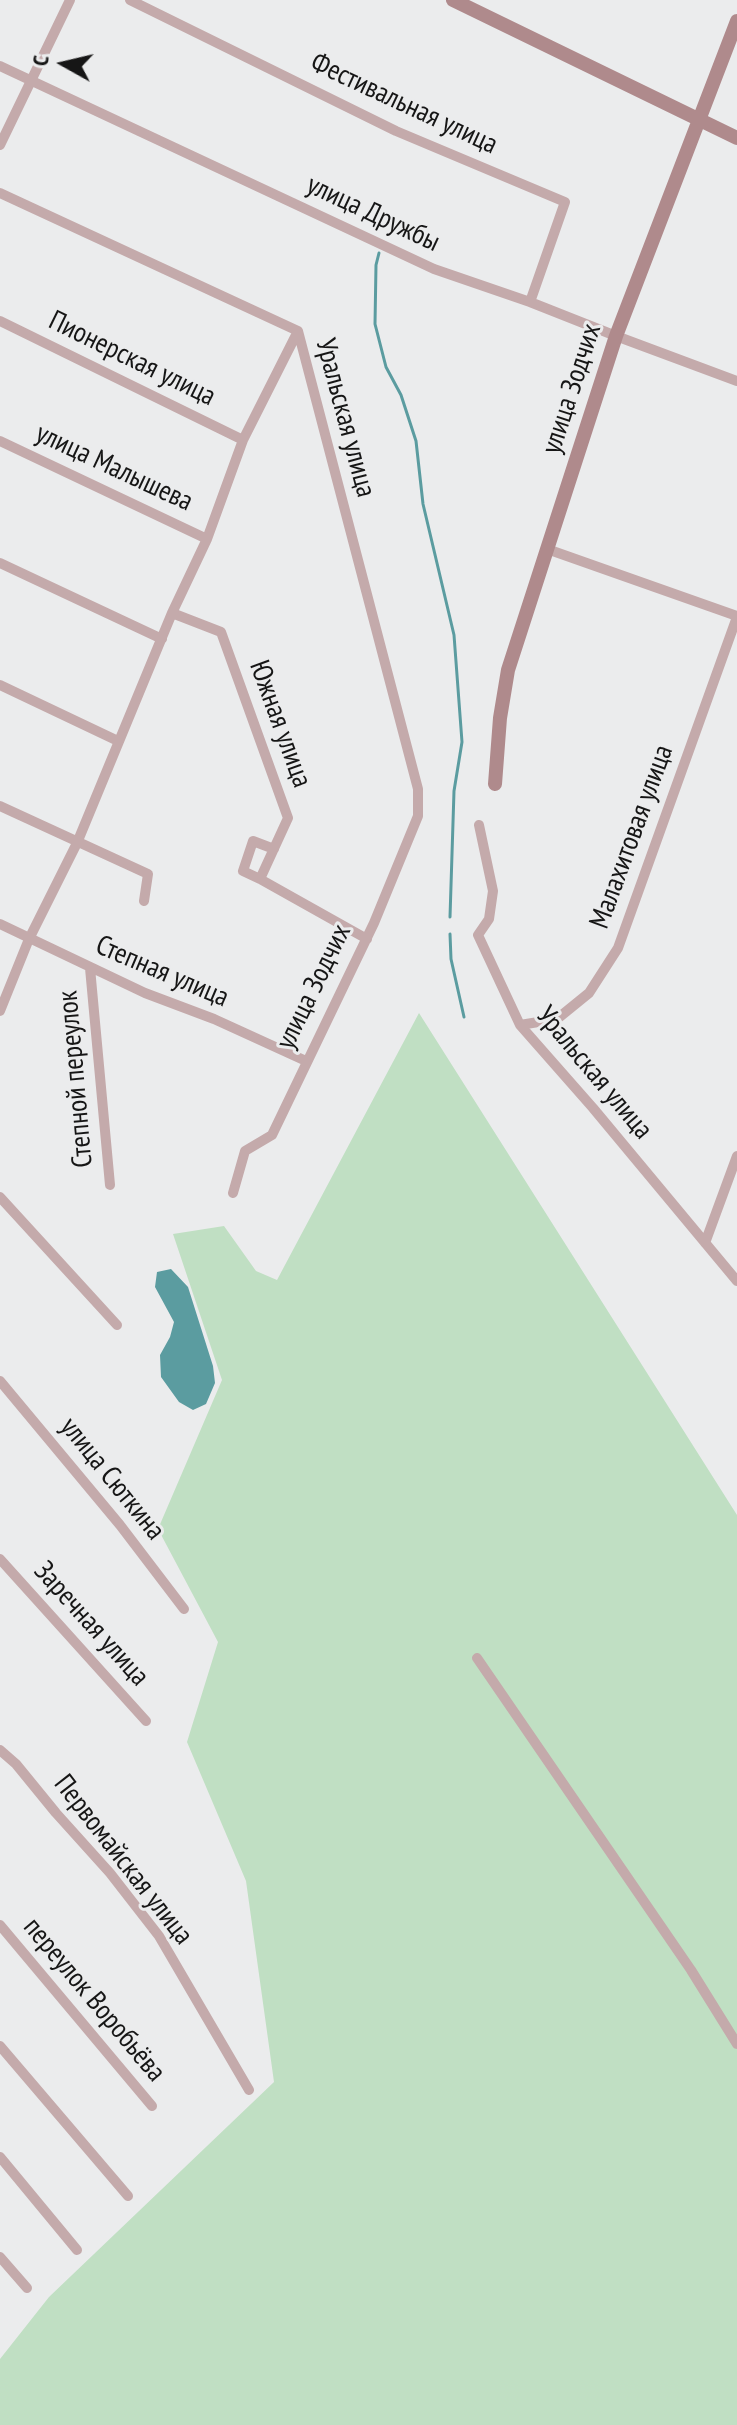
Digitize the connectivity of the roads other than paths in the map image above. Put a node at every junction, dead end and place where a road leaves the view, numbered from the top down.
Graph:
1 (70, 0) edge
2 (130, 0) edge
3 (453, 0) edge
4 (737, 21) edge
5 (0, 66) edge
6 (32, 82) junction
7 (699, 121) junction
8 (737, 138) edge
9 (0, 145) edge
10 (0, 193) edge
11 (530, 302) junction
12 (0, 321) edge
13 (298, 331) junction
14 (616, 336) junction
15 (737, 381) edge
16 (243, 440) junction
17 (0, 441) edge
18 (207, 539) junction
19 (547, 549) junction
20 (0, 563) edge
21 (172, 613) junction
22 (737, 616) edge
23 (162, 639) junction
24 (0, 685) edge
25 (118, 741) junction
26 (495, 784) dead end
27 (418, 789) joint
28 (0, 806) edge
29 (479, 825) dead end
30 (77, 843) junction
31 (274, 849) junction
32 (260, 879) junction
33 (144, 901) dead end
34 (0, 924) edge
35 (29, 939) junction
36 (367, 939) junction
37 (90, 968) junction
38 (0, 1011) edge
39 (520, 1025) junction
40 (306, 1061) junction
41 (737, 1156) edge
42 (110, 1185) dead end
43 (233, 1193) dead end
44 (0, 1197) edge
45 (705, 1243) junction
46 (737, 1281) edge
47 (117, 1325) dead end
48 (0, 1381) edge
49 (0, 1559) edge
50 (184, 1609) dead end
51 (477, 1658) dead end
52 (146, 1721) dead end
53 (0, 1750) edge
54 (0, 1925) edge
55 (737, 2044) edge
56 (0, 2046) edge
57 (249, 2090) dead end
58 (152, 2106) dead end
59 (0, 2157) edge
60 (128, 2196) dead end
61 (77, 2250) dead end
62 (0, 2257) edge
63 (27, 2288) dead end

1 - 6 street
2 - 11 street, Фестивальная улица
3 - 7 street
4 - 7 street, улица Зодчих
5 - 6 street, улица Дружбы
6 - 9 street
6 - 11 street, улица Дружбы
7 - 8 street
7 - 14 street, улица Зодчих
10 - 13 street, Уральская улица
11 - 14 street, улица Дружбы
12 - 16 street, Пионерская улица
13 - 16 street
13 - 27 street, Уральская улица
14 - 15 street, улица Дружбы
14 - 19 street, улица Зодчих
16 - 18 street
17 - 18 street, улица Малышева
18 - 21 street
19 - 22 street
19 - 26 street, улица Зодчих
20 - 23 street
21 - 23 street
21 - 31 street, Южная улица
22 - 39 street, Малахитовая улица
23 - 25 street
24 - 25 street
25 - 30 street
27 - 36 street, улица Зодчих
28 - 30 street
29 - 39 street, Уральская улица
30 - 33 street
30 - 35 street
31 - 32 street, Южная улица
31 - 32 street
32 - 36 street
34 - 35 street, Степная улица
35 - 37 street, Степная улица
35 - 38 street
36 - 40 street, улица Зодчих
37 - 40 street, Степная улица
37 - 42 street, Степной переулок
39 - 45 street, Уральская улица
40 - 43 street, улица Зодчих
41 - 45 street
44 - 47 street
45 - 46 street, Уральская улица
48 - 50 street, улица Сюткина
49 - 52 street, Заречная улица
51 - 55 street
53 - 57 street, Первомайская улица
54 - 58 street, переулок Воробьёва
56 - 60 street
59 - 61 street
62 - 63 street

